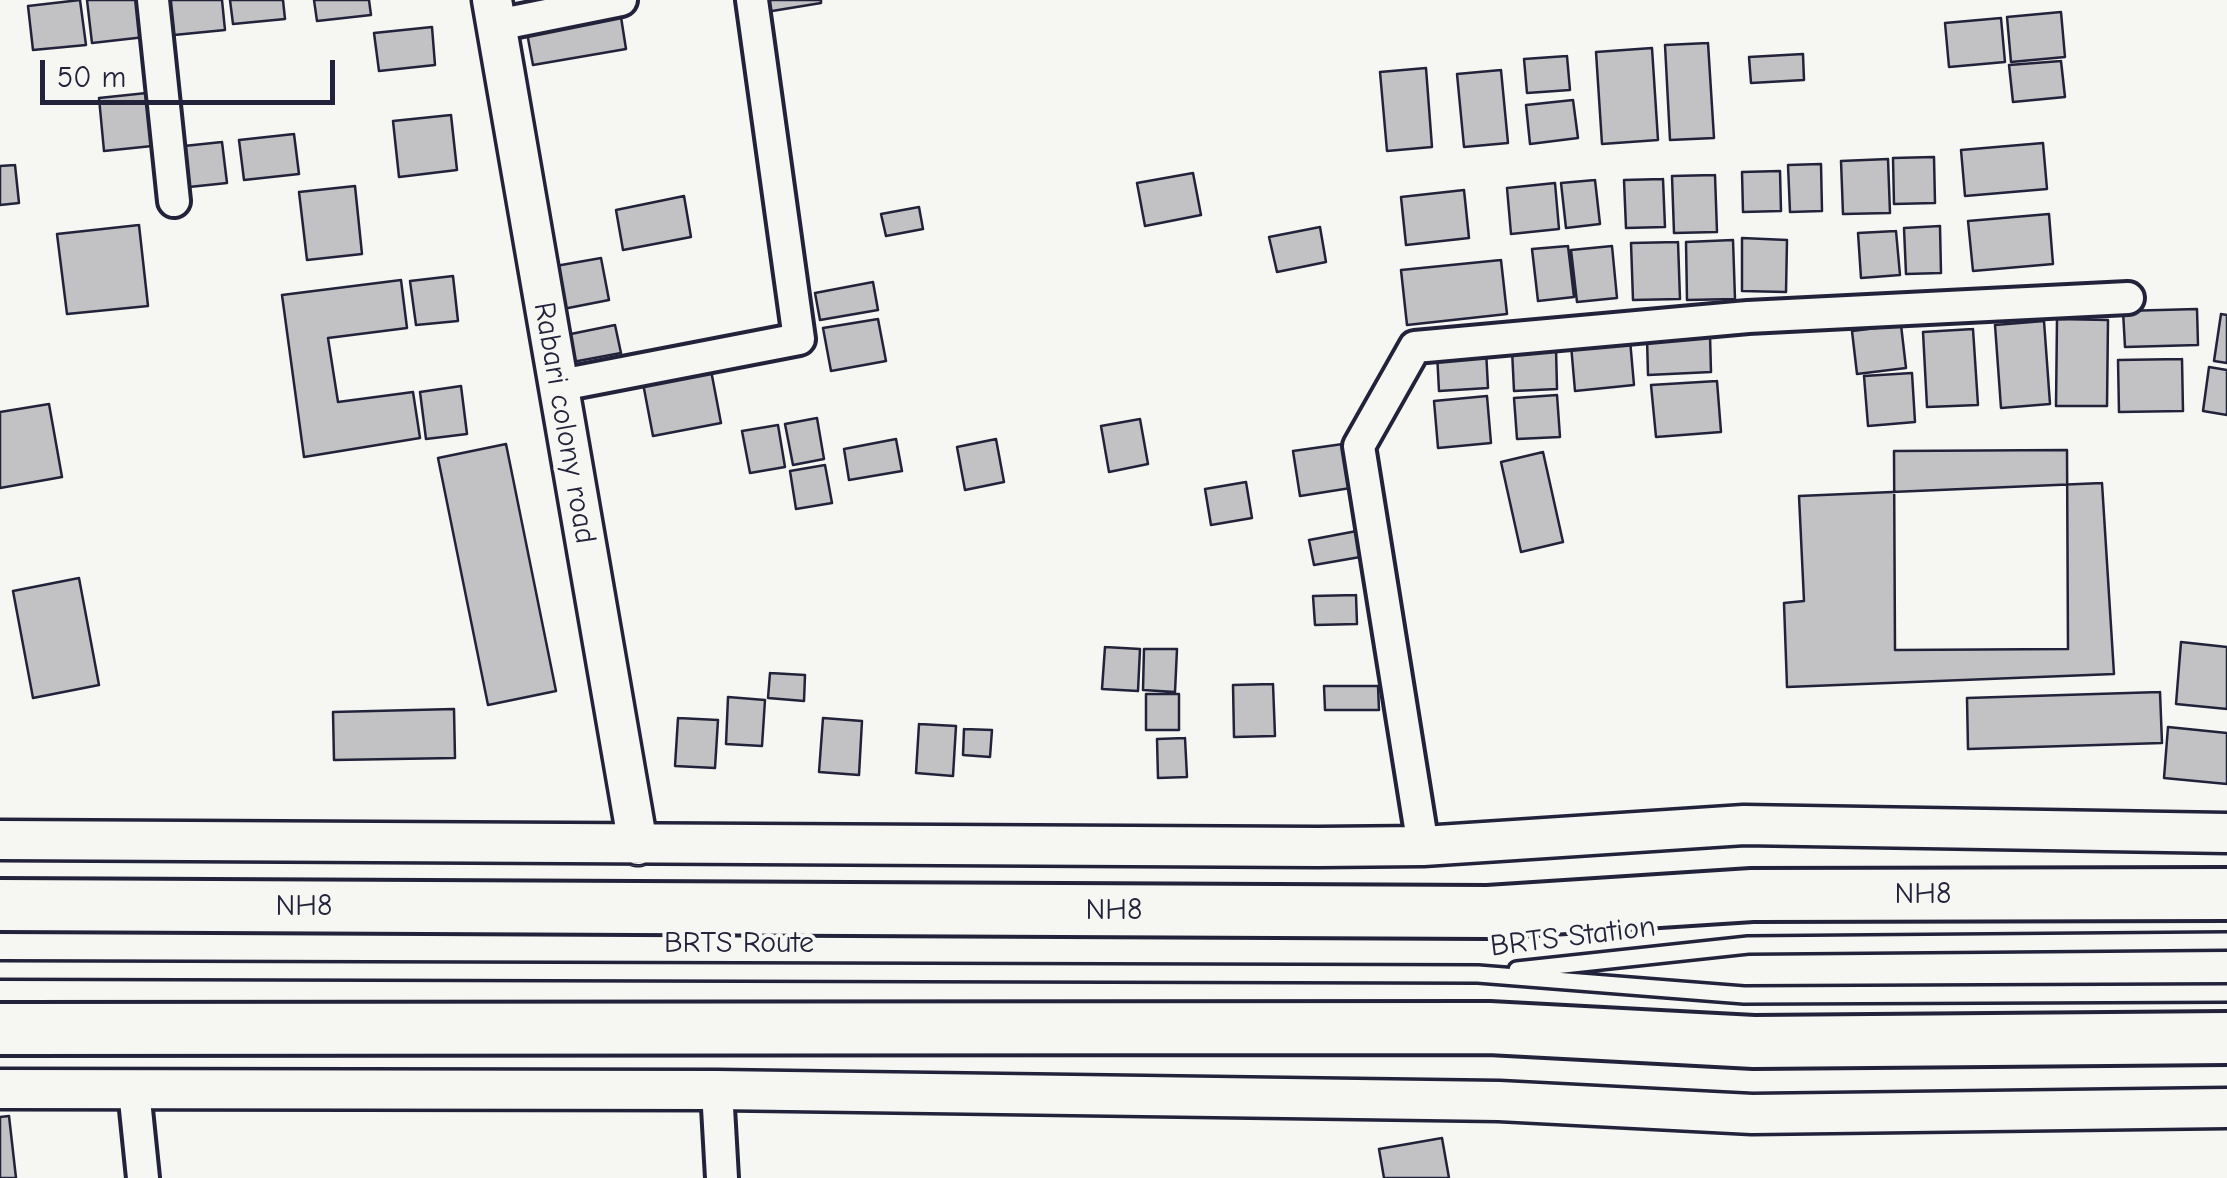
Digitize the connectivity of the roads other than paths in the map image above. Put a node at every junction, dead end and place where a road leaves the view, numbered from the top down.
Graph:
1 (153, 0) edge
2 (621, 0) edge
3 (752, 0) edge
4 (495, 13) edge
5 (174, 201) dead end
6 (2128, 298) dead end
7 (556, 386) junction
8 (2227, 832) edge
9 (0, 840) edge
10 (638, 845) junction
11 (1423, 846) junction
12 (0, 906) edge
13 (2225, 926) edge
14 (0, 970) edge
15 (1478, 974) junction
16 (2223, 1008) edge
17 (0, 1029) edge
18 (0, 1090) edge
19 (134, 1090) junction
20 (717, 1090) junction
21 (2227, 1108) edge
22 (143, 1178) edge
23 (722, 1178) edge

1 - 5 street
2 - 4 street
3 - 7 street
4 - 7 street, Rabari colony road
6 - 11 street
7 - 10 street, Rabari colony road
8 - 11 street
9 - 10 street
10 - 11 street
12 - 13 main road, NH8
13 - 15 lane, BRTS Station
14 - 15 lane, BRTS Route
15 - 16 lane, BRTS Station
16 - 17 main road
18 - 19 street
19 - 20 street
19 - 22 street
20 - 21 street
20 - 23 street

